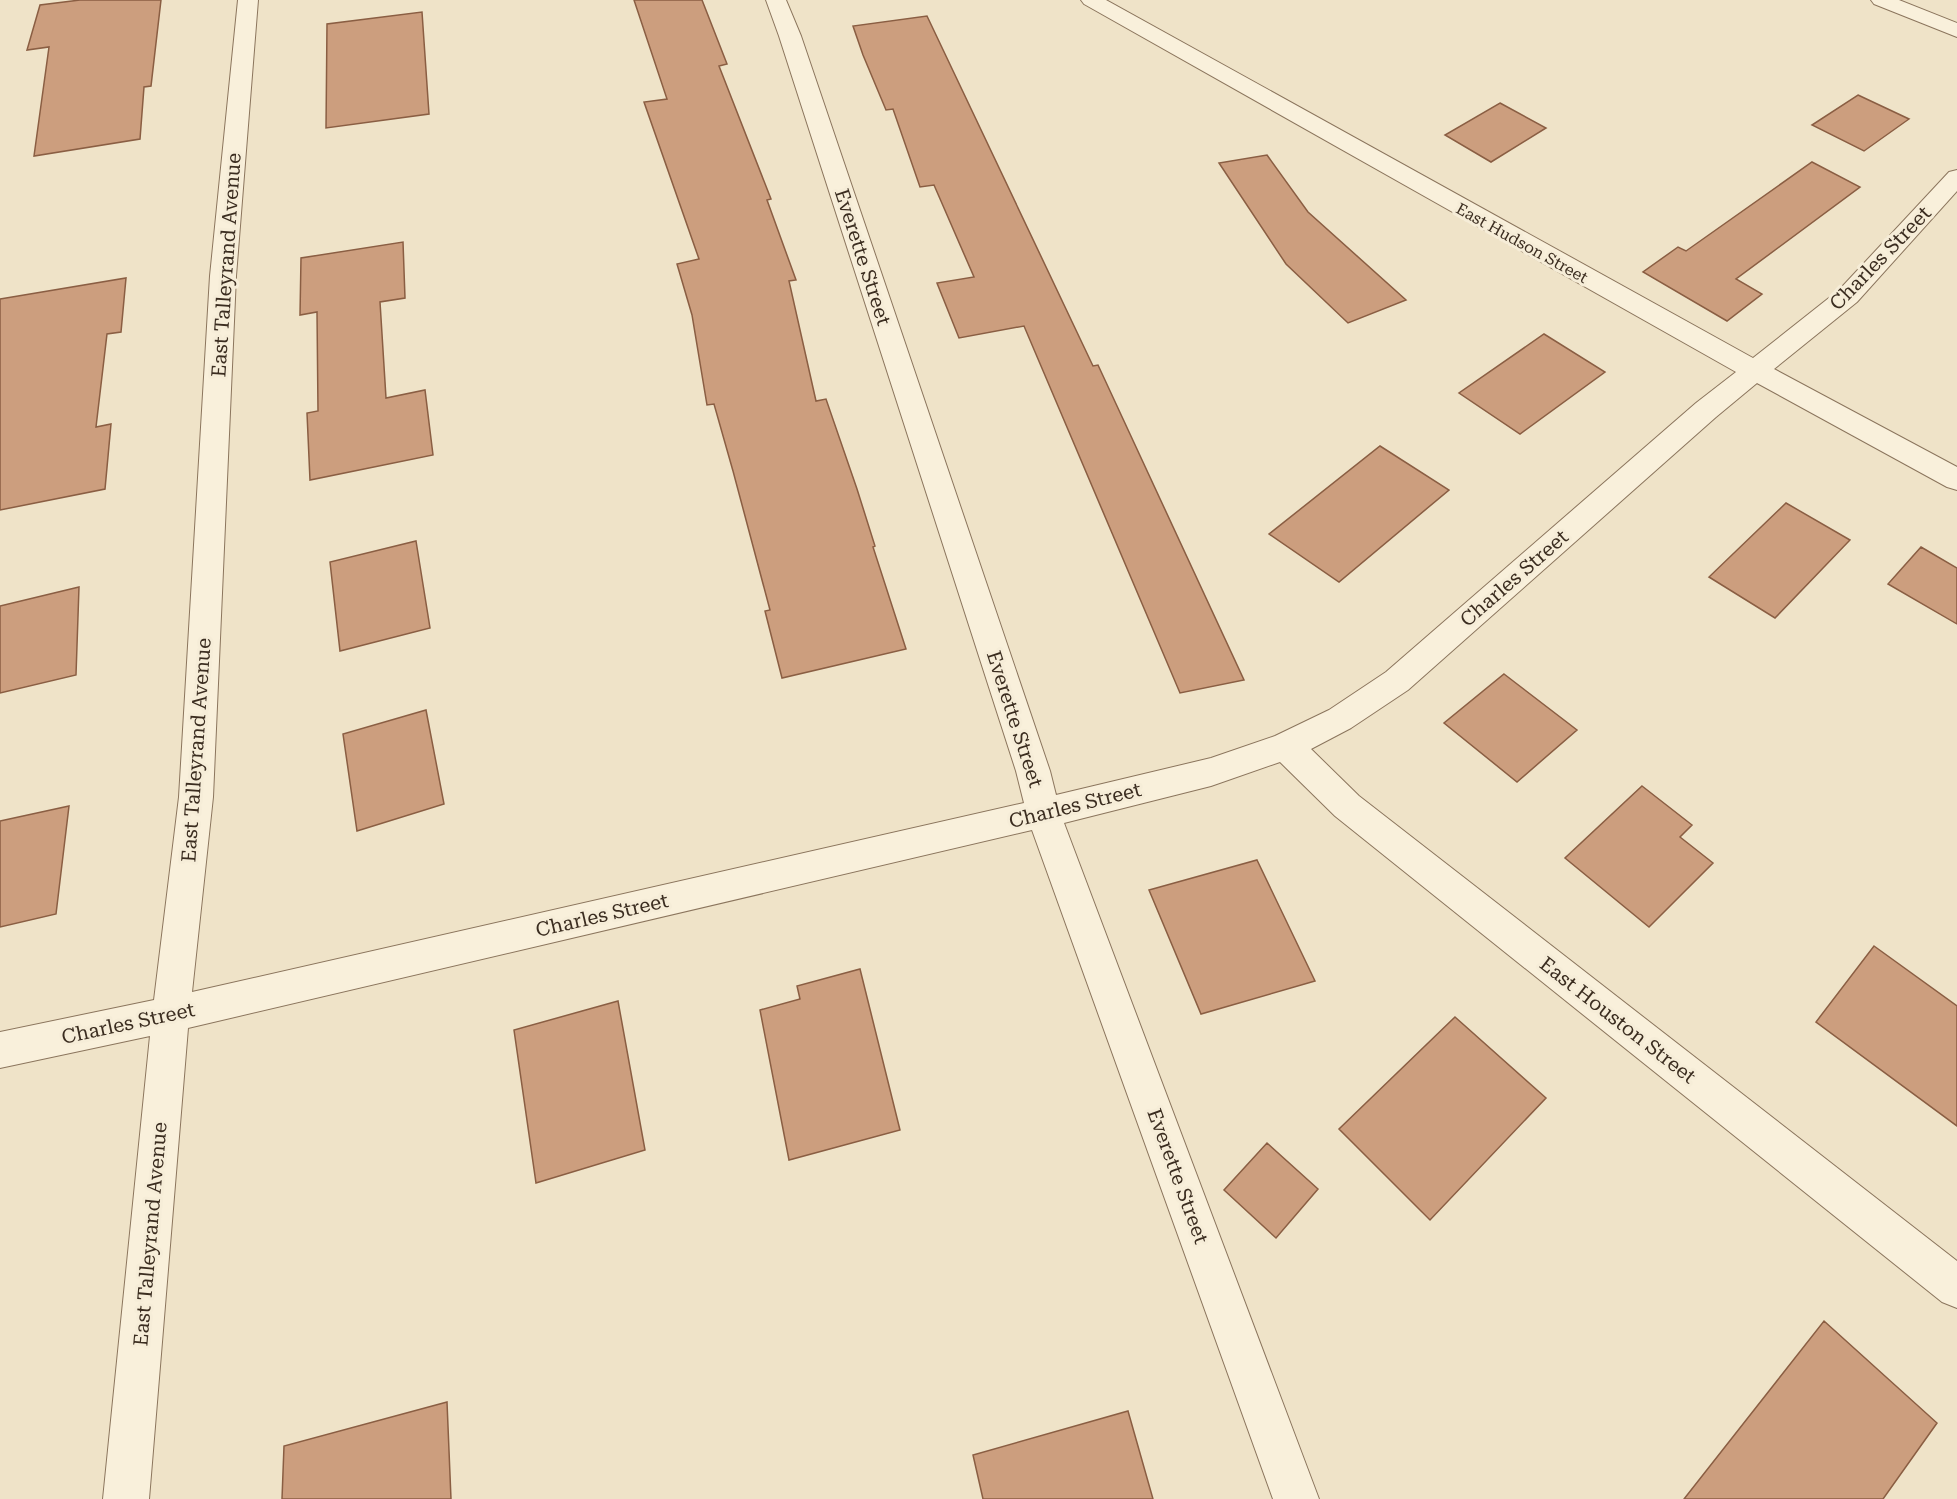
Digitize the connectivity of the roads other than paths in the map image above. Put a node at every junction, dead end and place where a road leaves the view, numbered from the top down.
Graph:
1 (248, 0) edge
2 (776, 0) edge
3 (1091, 0) edge
4 (1881, 0) edge
5 (1957, 31) edge
6 (1957, 177) edge
7 (1756, 370) junction
8 (1957, 480) edge
9 (1286, 746) junction
10 (1043, 813) junction
11 (171, 1014) junction
12 (0, 1050) edge
13 (1957, 1287) edge
14 (126, 1499) edge
15 (1296, 1499) edge

1 - 11 street, East Talleyrand Avenue
2 - 10 street, Everette Street
3 - 7 street, East Hudson Street
4 - 5 street
6 - 7 street, Charles Street
7 - 8 street, East Hudson Street
7 - 9 street, Charles Street
9 - 10 street, Charles Street
9 - 13 street, East Houston Street
10 - 11 street, Charles Street
10 - 15 street, Everette Street
11 - 12 street, Charles Street
11 - 14 street, East Talleyrand Avenue

